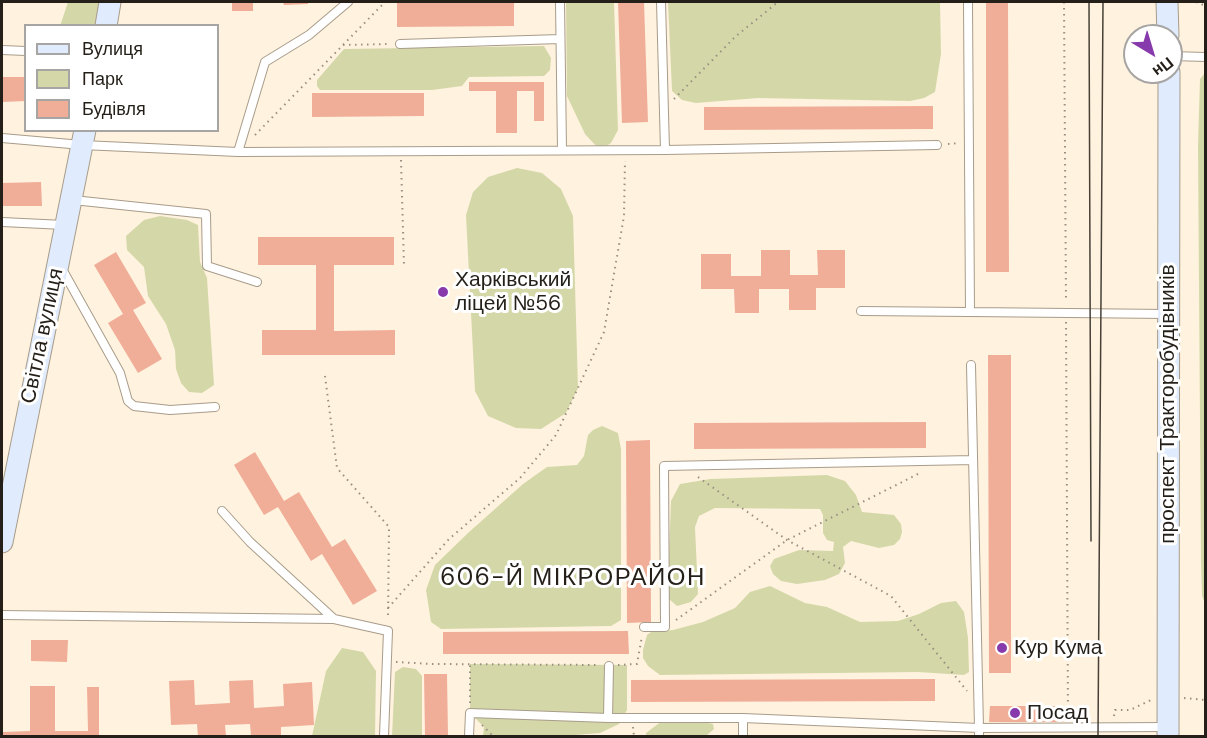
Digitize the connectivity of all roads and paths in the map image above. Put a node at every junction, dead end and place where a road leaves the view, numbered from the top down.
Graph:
1 (110, 2) edge
2 (348, 2) edge
3 (385, 2) edge
4 (560, 2) edge
5 (661, 2) edge
6 (778, 2) edge
7 (968, 2) edge
8 (1064, 2) edge
9 (1167, 2) edge
10 (1196, 2) edge
11 (1206, 6) edge
12 (106, 24) edge
13 (1168, 24) edge
14 (560, 39) junction
15 (400, 44) joint
16 (343, 45) junction
17 (2, 50) edge
18 (24, 51) edge
19 (1183, 56) edge
20 (1206, 57) edge
21 (1168, 84) edge
22 (664, 109) junction
23 (84, 137) edge
24 (2, 138) edge
25 (969, 142) junction
26 (937, 145) joint
27 (562, 150) junction
28 (626, 150) junction
29 (665, 150) junction
30 (401, 151) junction
31 (238, 152) junction
32 (71, 200) junction
33 (2, 222) edge
34 (66, 225) junction
35 (58, 262) junction
36 (404, 265) dead end
37 (257, 282) dead end
38 (861, 311) dead end
39 (970, 312) junction
40 (1066, 313) junction
41 (1168, 314) junction
42 (971, 364) dead end
43 (325, 376) dead end
44 (215, 407) dead end
45 (973, 460) junction
46 (944, 461) junction
47 (682, 465) junction
48 (222, 511) dead end
49 (787, 540) junction
50 (2, 542) edge
51 (388, 608) junction
52 (2, 615) edge
53 (334, 619) junction
54 (644, 627) joint
55 (665, 627) junction
56 (388, 631) junction
57 (387, 661) junction
58 (470, 664) junction
59 (609, 666) junction
60 (1159, 696) dead end
61 (1183, 698) dead end
62 (1206, 700) edge
63 (978, 705) junction
64 (470, 713) junction
65 (608, 718) junction
66 (743, 718) junction
67 (1068, 728) junction
68 (1113, 728) junction
69 (979, 732) edge
70 (1168, 732) edge
71 (384, 736) edge
72 (469, 736) edge
73 (743, 736) edge

1 - 12 main road
2 - 31 lane
3 - 16 path
4 - 14 lane
5 - 22 lane
6 - 22 path
7 - 25 lane
8 - 40 path
9 - 13 main road
10 - 11 path
14 - 15 lane
14 - 27 lane
15 - 16 path
16 - 31 path
17 - 18 lane
19 - 20 lane
21 - 41 main road, проспект Тракторобудівників
22 - 29 lane
23 - 24 lane
23 - 31 lane
23 - 32 main road, Світла вулиця
25 - 26 path
25 - 39 lane
26 - 29 lane
27 - 28 lane
27 - 30 lane
28 - 29 lane
28 - 51 path
30 - 31 lane
30 - 36 path
32 - 34 main road, Світла вулиця
32 - 37 lane
33 - 34 lane
34 - 35 main road, Світла вулиця
35 - 44 lane
35 - 50 main road, Світла вулиця
38 - 39 lane
39 - 40 lane
40 - 41 lane
40 - 67 path
41 - 70 main road, проспект Тракторобудівників
42 - 45 lane
43 - 51 path
45 - 46 lane
45 - 63 lane
46 - 47 lane
46 - 49 path
47 - 49 path
47 - 55 lane
48 - 53 lane
49 - 55 path
49 - 63 path
51 - 56 path
52 - 53 lane
53 - 56 lane
54 - 55 lane
54 - 59 path
56 - 57 lane
57 - 58 path
57 - 71 lane
58 - 59 path
58 - 64 path
59 - 65 lane
60 - 68 path
61 - 62 path
63 - 69 lane
64 - 65 lane
64 - 72 lane
65 - 66 lane
66 - 69 lane
66 - 73 lane
67 - 68 lane
67 - 69 lane
68 - 70 lane

